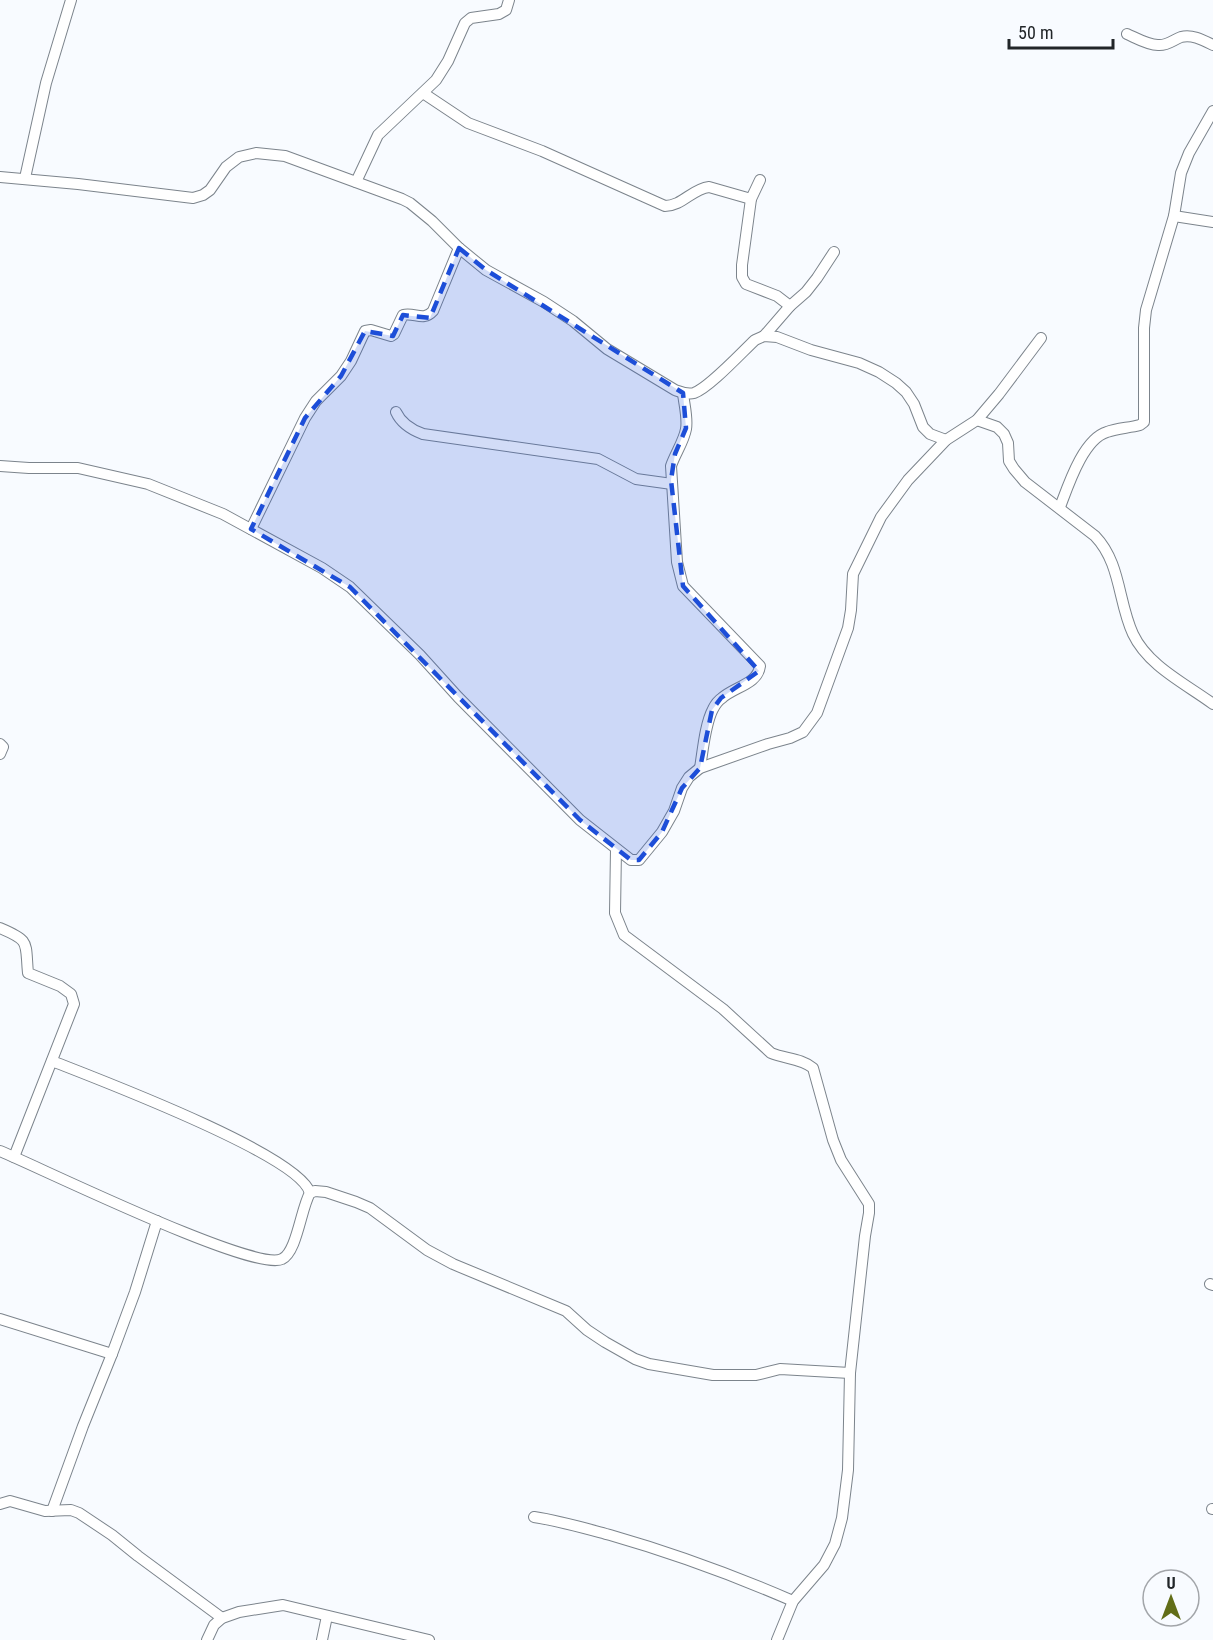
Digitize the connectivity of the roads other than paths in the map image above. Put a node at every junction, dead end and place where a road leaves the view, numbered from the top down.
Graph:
1 (71, 0) edge
2 (509, 0) edge
3 (1127, 34) dead end
4 (1213, 45) edge
5 (423, 93) junction
6 (1213, 111) edge
7 (0, 177) edge
8 (25, 178) junction
9 (760, 180) dead end
10 (356, 182) junction
11 (751, 199) junction
12 (1174, 216) junction
13 (1213, 222) edge
14 (459, 248) junction
15 (834, 252) dead end
16 (790, 306) junction
17 (764, 336) junction
18 (1041, 338) dead end
19 (683, 393) junction
20 (396, 412) dead end
21 (977, 420) junction
22 (946, 440) junction
23 (0, 466) edge
24 (672, 484) junction
25 (1060, 507) junction
26 (251, 529) junction
27 (1213, 704) edge
28 (0, 744) edge
29 (0, 754) edge
30 (700, 768) junction
31 (616, 849) junction
32 (0, 928) edge
33 (52, 1061) junction
34 (0, 1151) edge
35 (14, 1157) junction
36 (310, 1193) junction
37 (157, 1221) junction
38 (0, 1319) edge
39 (112, 1353) junction
40 (850, 1373) junction
41 (0, 1504) edge
42 (52, 1511) junction
43 (534, 1517) dead end
44 (793, 1600) junction
45 (327, 1616) junction
46 (222, 1618) junction
47 (207, 1640) edge
48 (322, 1640) edge
49 (429, 1640) edge
50 (777, 1640) edge

1 - 8 street
2 - 5 street
3 - 4 street
5 - 10 street
5 - 11 street
6 - 12 street
7 - 8 street
8 - 10 street
9 - 11 street
10 - 14 street
11 - 16 street
12 - 13 street
12 - 25 street
14 - 19 street
14 - 26 street
15 - 16 street
16 - 17 street
17 - 19 street
17 - 22 street
18 - 21 street
19 - 24 street
20 - 24 street
21 - 22 street
21 - 25 street
22 - 30 street
23 - 26 street
24 - 30 street
25 - 27 street
26 - 31 street
28 - 29 street
30 - 31 street
31 - 40 street
32 - 33 street
33 - 35 street
33 - 36 street
34 - 35 street
35 - 37 street
36 - 37 street
36 - 40 street
37 - 39 street
38 - 39 street
39 - 42 street
40 - 44 street
41 - 42 street
42 - 46 street
43 - 44 street
44 - 50 street
45 - 46 street
45 - 48 street
45 - 49 street
46 - 47 street

